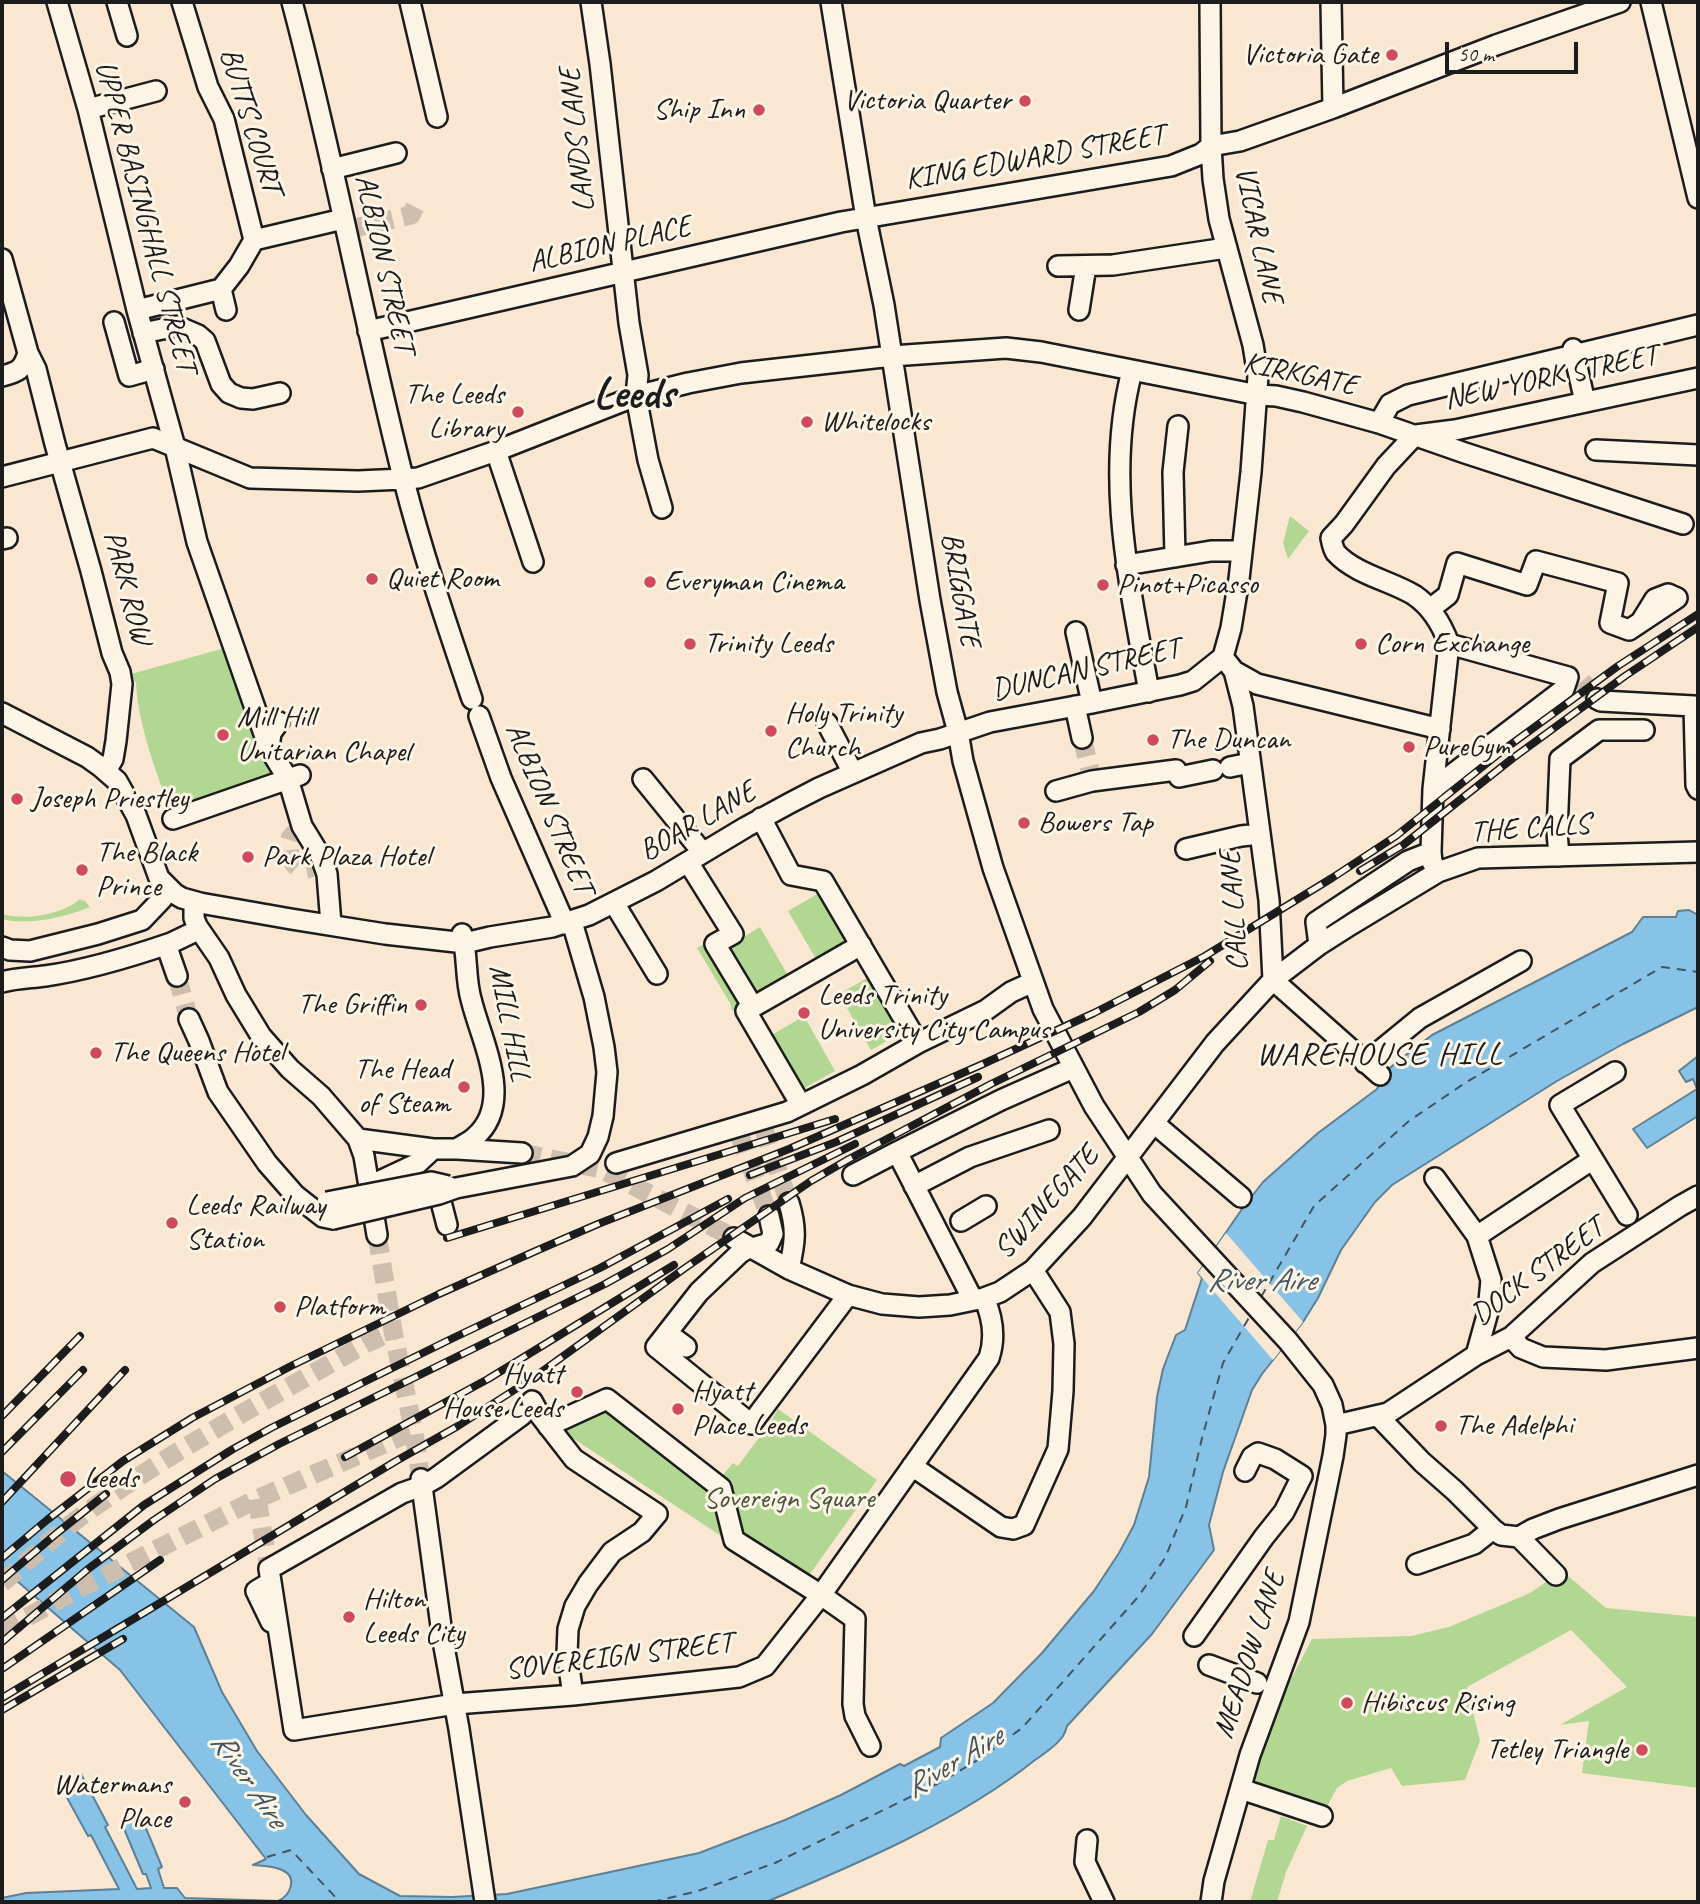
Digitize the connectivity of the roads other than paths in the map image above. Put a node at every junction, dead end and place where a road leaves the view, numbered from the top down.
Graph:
1 (57, 2) edge
2 (117, 2) edge
3 (182, 2) edge
4 (292, 2) edge
5 (410, 2) edge
6 (591, 2) edge
7 (831, 2) edge
8 (1210, 2) edge
9 (1331, 2) edge
10 (1620, 2) edge
11 (1651, 2) edge
12 (127, 36) dead end
13 (156, 91) dead end
14 (1333, 108) junction
15 (88, 109) junction
16 (437, 117) dead end
17 (1211, 146) junction
18 (396, 153) dead end
19 (332, 169) junction
20 (1698, 198) edge
21 (866, 218) junction
22 (343, 219) junction
23 (254, 240) junction
24 (1226, 248) junction
25 (1058, 266) dead end
26 (1086, 266) junction
27 (3, 271) edge
28 (623, 272) junction
29 (221, 289) junction
30 (137, 310) junction
31 (226, 310) dead end
32 (1079, 310) dead end
33 (114, 322) dead end
34 (1698, 325) edge
35 (368, 331) junction
36 (143, 333) junction
37 (28, 353) junction
38 (1573, 353) junction
39 (892, 356) junction
40 (154, 369) junction
41 (1132, 371) junction
42 (2, 376) edge
43 (1698, 378) edge
44 (280, 393) dead end
45 (1258, 395) junction
46 (636, 396) junction
47 (1585, 402) junction
48 (1379, 423) junction
49 (1178, 426) dead end
50 (1415, 435) junction
51 (175, 447) junction
52 (1596, 450) dead end
53 (496, 451) junction
54 (1698, 455) edge
55 (60, 461) junction
56 (2, 477) edge
57 (403, 480) junction
58 (662, 508) dead end
59 (1693, 526) edge
60 (1242, 551) junction
61 (1175, 557) junction
62 (533, 562) dead end
63 (1126, 565) junction
64 (1430, 610) junction
65 (1643, 620) dead end
66 (1076, 632) dead end
67 (1449, 644) junction
68 (1228, 664) junction
69 (1149, 692) junction
70 (1597, 699) tunnel mouth
71 (1084, 705) junction
72 (2, 713) edge
73 (279, 722) dead end
74 (827, 723) dead end
75 (1440, 729) junction
76 (1644, 730) dead end
77 (958, 732) junction
78 (1082, 738) tunnel mouth
79 (269, 748) junction
80 (1250, 763) junction
81 (106, 771) junction
82 (853, 773) junction
83 (294, 777) junction
84 (643, 779) dead end
85 (1433, 789) junction
86 (1698, 789) edge
87 (1056, 791) dead end
88 (761, 818) junction
89 (173, 819) dead end
90 (1260, 834) junction
91 (1186, 849) dead end
92 (1431, 852) junction
93 (1698, 852) edge
94 (1559, 856) junction
95 (695, 857) junction
96 (1438, 872) junction
97 (162, 899) dead end
98 (200, 903) junction
99 (614, 903) junction
100 (568, 923) junction
101 (331, 924) junction
102 (197, 928) junction
103 (463, 939) junction
104 (171, 943) junction
105 (862, 945) junction
106 (1319, 945) junction
107 (2, 947) edge
108 (1521, 961) dead end
109 (657, 974) dead end
110 (177, 976) tunnel mouth
111 (1273, 979) junction
112 (2, 982) edge
113 (1033, 982) junction
114 (753, 1007) junction
115 (188, 1019) tunnel mouth
116 (918, 1043) junction
117 (1073, 1068) junction
118 (1615, 1072) dead end
119 (801, 1105) junction
120 (1155, 1124) junction
121 (1049, 1130) dead end
122 (358, 1139) junction
123 (433, 1149) junction
124 (457, 1149) junction
125 (897, 1152) junction
126 (522, 1153) tunnel mouth
127 (1127, 1158) junction
128 (1593, 1159) junction
129 (616, 1163) dead end
130 (853, 1175) dead end
131 (1435, 1178) dead end
132 (369, 1186) junction
133 (914, 1186) junction
134 (447, 1191) junction
135 (1698, 1196) edge
136 (1241, 1197) dead end
137 (789, 1203) tunnel mouth
138 (986, 1206) dead end
139 (1628, 1215) dead end
140 (769, 1216) tunnel mouth
141 (441, 1224) dead end
142 (949, 1228) junction
143 (377, 1235) tunnel mouth
144 (1477, 1236) junction
145 (741, 1245) junction
146 (1204, 1250) joint
147 (789, 1269) junction
148 (1033, 1270) junction
149 (848, 1295) junction
150 (978, 1299) junction
151 (670, 1329) junction
152 (1511, 1337) junction
153 (689, 1344) dead end
154 (1698, 1348) edge
155 (1476, 1355) junction
156 (1378, 1416) junction
157 (1336, 1425) junction
158 (548, 1426) junction
159 (912, 1466) junction
160 (1245, 1471) dead end
161 (1698, 1475) edge
162 (421, 1482) junction
163 (1284, 1512) junction
164 (1319, 1518) junction
165 (1493, 1529) junction
166 (1519, 1537) junction
167 (1417, 1564) dead end
168 (1556, 1575) dead end
169 (821, 1594) junction
170 (1194, 1636) dead end
171 (1209, 1665) dead end
172 (1257, 1683) dead end
173 (573, 1695) junction
174 (455, 1704) junction
175 (870, 1746) dead end
176 (1241, 1789) junction
177 (1322, 1816) dead end
178 (1087, 1840) dead end
179 (1110, 1901) edge
180 (485, 1902) edge
181 (1211, 1902) edge

1 - 15 street, UPPER BASINGHALL STREET
2 - 12 street
3 - 23 street, BUTTS COURT
4 - 19 street, ALBION STREET
5 - 16 street
6 - 28 street, LANDS LANE
7 - 21 street, BRIGGATE
8 - 17 street, VICAR LANE
9 - 14 street
10 - 14 street, KING EDWARD STREET
11 - 20 street
13 - 15 street
14 - 17 street, KING EDWARD STREET
15 - 30 street, UPPER BASINGHALL STREET
17 - 21 street, KING EDWARD STREET
17 - 24 street, VICAR LANE
18 - 19 street
19 - 22 street, ALBION STREET
21 - 28 street, ALBION PLACE
21 - 39 street, BRIGGATE
22 - 23 street
22 - 35 street, ALBION STREET
23 - 29 street, BUTTS COURT
24 - 26 street
24 - 45 street, VICAR LANE
25 - 26 street
26 - 32 street
27 - 37 street, PARK ROW
28 - 35 street, ALBION PLACE
28 - 46 street, LANDS LANE
29 - 30 street
29 - 31 street
30 - 36 street, UPPER BASINGHALL STREET
33 - 40 street
34 - 38 street
35 - 57 street, ALBION STREET
36 - 40 street, UPPER BASINGHALL STREET
36 - 44 street
37 - 42 street
37 - 55 street, PARK ROW
38 - 47 street
38 - 48 street
39 - 41 street, KIRKGATE
39 - 46 street, KIRKGATE
39 - 77 street, BRIGGATE
40 - 51 street, UPPER BASINGHALL STREET
41 - 45 street, KIRKGATE
41 - 63 street
43 - 47 street, NEW YORK STREET
45 - 48 street, KIRKGATE
45 - 60 street, VICAR LANE
46 - 53 street, KIRKGATE
46 - 58 street, LANDS LANE
47 - 50 street, NEW YORK STREET
48 - 50 street, KIRKGATE
49 - 61 street
50 - 59 street, KIRKGATE
50 - 64 street
51 - 55 street, KIRKGATE
51 - 57 street, KIRKGATE
51 - 79 street, UPPER BASINGHALL STREET
52 - 54 street
53 - 57 street, KIRKGATE
53 - 62 street
55 - 56 street, KIRKGATE
55 - 81 street, PARK ROW
57 - 100 street, ALBION STREET
60 - 61 street
60 - 68 street, VICAR LANE
61 - 63 street
63 - 69 street
64 - 65 street
64 - 67 street
66 - 71 street
67 - 75 street
67 - 85 street
68 - 69 street, DUNCAN STREET
68 - 75 street
68 - 80 street, CALL LANE
69 - 71 street, DUNCAN STREET
70 - 86 street
71 - 77 street, DUNCAN STREET
71 - 78 street
72 - 81 street
73 - 79 street
74 - 82 street
75 - 85 street
76 - 94 street
77 - 82 street, BOAR LANE
77 - 113 street, BRIGGATE
79 - 83 street, UPPER BASINGHALL STREET
80 - 87 street
80 - 90 street, CALL LANE
81 - 98 street
82 - 88 street, BOAR LANE
83 - 89 street
83 - 101 street, UPPER BASINGHALL STREET
84 - 95 street
85 - 92 street
88 - 95 street, BOAR LANE
88 - 105 street
90 - 91 street
90 - 111 street, CALL LANE
92 - 96 street
92 - 106 street
93 - 94 street, THE CALLS
94 - 96 street, THE CALLS
95 - 99 street, BOAR LANE
95 - 114 street
96 - 106 street, THE CALLS
97 - 107 street
98 - 101 street, BOAR LANE
98 - 102 street
99 - 100 street, BOAR LANE
99 - 109 street
100 - 103 street, BOAR LANE
100 - 134 street, ALBION STREET, bridge
101 - 103 street, BOAR LANE
102 - 104 street
102 - 122 street
103 - 124 street, MILL HILL
104 - 110 street
104 - 112 street
105 - 114 street
105 - 116 street
106 - 111 street, THE CALLS
108 - 111 street
111 - 120 street, CALL LANE
113 - 116 street
113 - 117 street, BRIGGATE
114 - 119 street
115 - 134 street, ALBION STREET, bridge
116 - 119 street
117 - 125 street
117 - 127 street, BRIGGATE
118 - 128 street
119 - 129 street
120 - 127 street, CALL LANE
120 - 136 street
121 - 133 street
122 - 123 street
122 - 132 street
123 - 124 street
123 - 132 street
124 - 126 street
125 - 130 street
125 - 133 street, SOVEREIGN STREET
127 - 146 street, BRIGGATE
127 - 148 street, SWINEGATE
128 - 139 street
128 - 144 street
131 - 144 street
132 - 143 street
133 - 142 street, SOVEREIGN STREET
134 - 141 street
135 - 152 street, DOCK STREET
137 - 147 street
138 - 142 street
140 - 145 street
142 - 150 street, SOVEREIGN STREET
144 - 155 street
145 - 147 street, SWINEGATE
145 - 151 street
146 - 157 street, MEADOW LANE
147 - 149 street, SWINEGATE
148 - 150 street, SWINEGATE
148 - 159 street
149 - 150 street, SWINEGATE
149 - 151 street
150 - 159 street, SOVEREIGN STREET
151 - 153 street
152 - 154 street
152 - 155 street, DOCK STREET
155 - 156 street, DOCK STREET
156 - 157 street, DOCK STREET
156 - 165 street
157 - 164 street, MEADOW LANE
158 - 162 street
158 - 169 street
158 - 173 street
159 - 169 street, SOVEREIGN STREET
160 - 163 street
161 - 166 street
162 - 174 street
162 - 174 street, SOVEREIGN STREET
163 - 164 street
163 - 170 street
164 - 176 street, MEADOW LANE
165 - 166 street
165 - 167 street
166 - 168 street
169 - 173 street, SOVEREIGN STREET
169 - 175 street
171 - 172 street
173 - 174 street, SOVEREIGN STREET
174 - 180 street
176 - 177 street
176 - 181 street, MEADOW LANE
178 - 179 street

